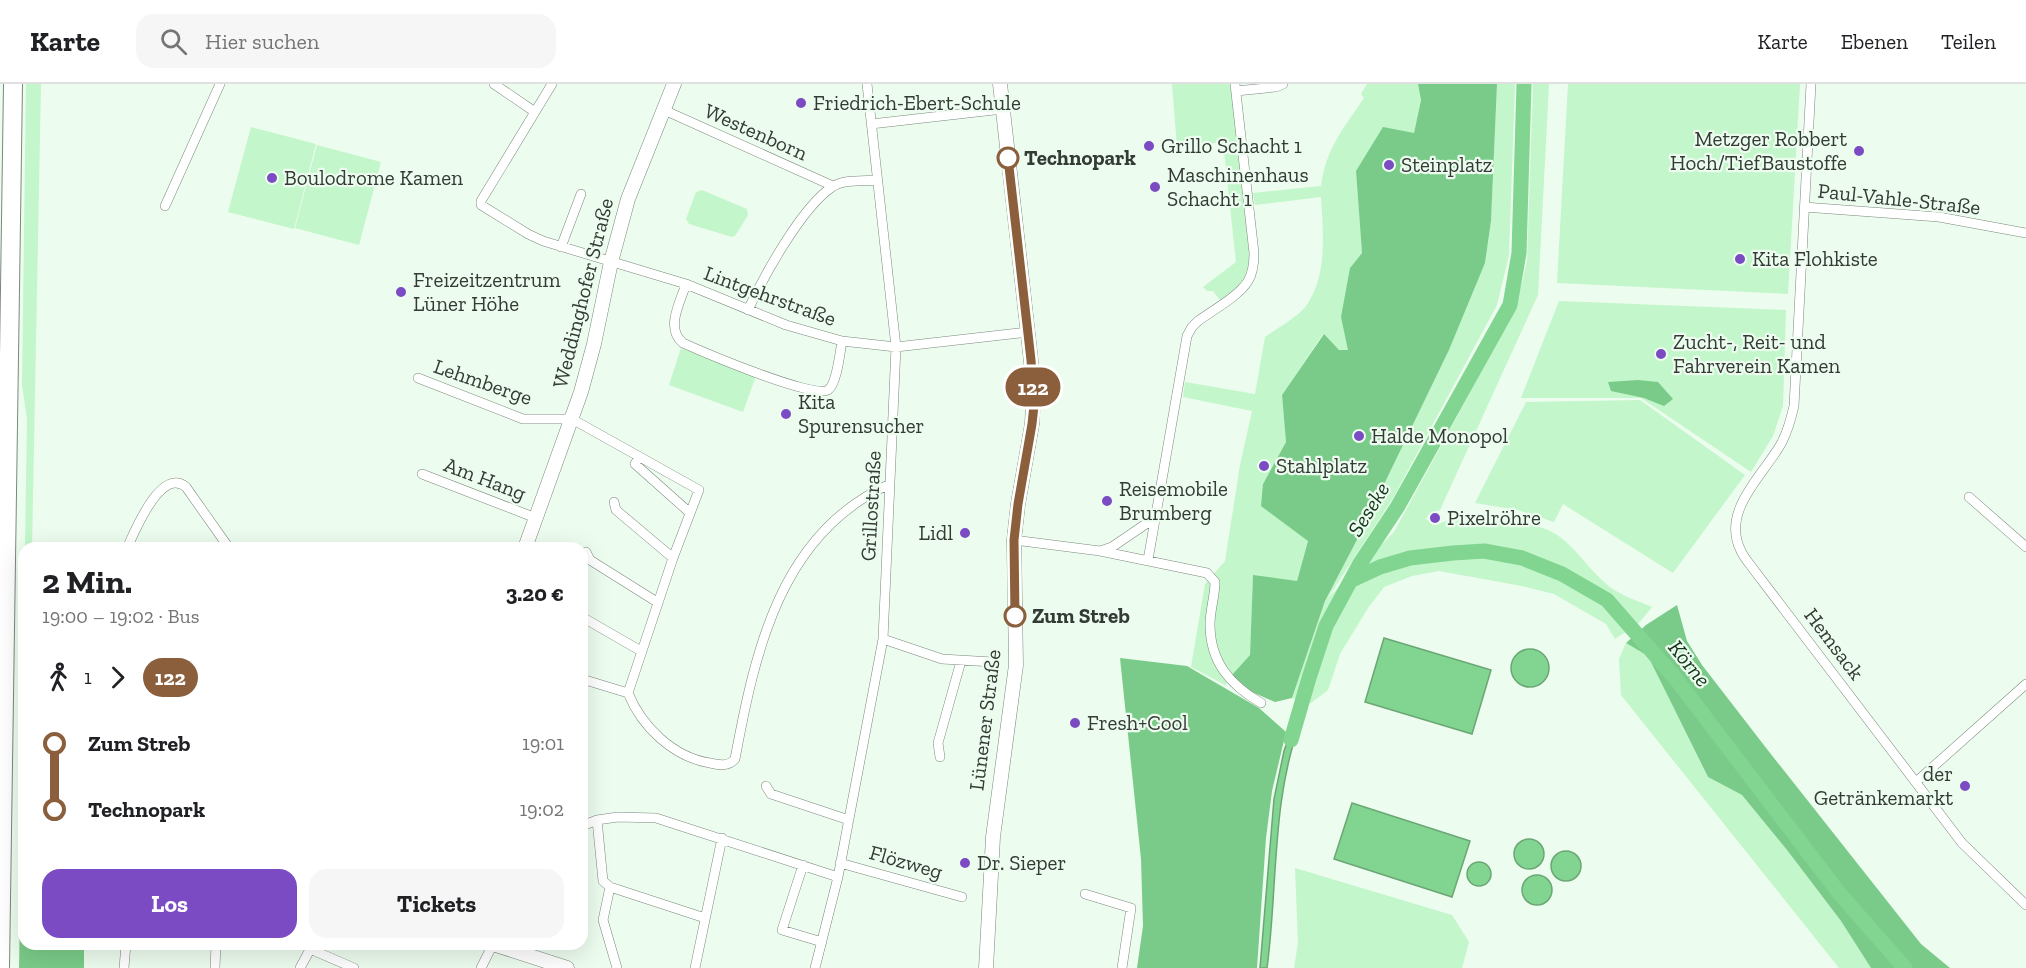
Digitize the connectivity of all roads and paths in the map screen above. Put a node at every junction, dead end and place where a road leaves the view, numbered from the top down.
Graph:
1 (13, 84) edge
2 (220, 84) edge
3 (494, 84) edge
4 (552, 84) edge
5 (674, 84) edge
6 (867, 84) edge
7 (1000, 84) edge
8 (1283, 84) edge
9 (1811, 84) edge
10 (1235, 88) edge
11 (1003, 109) junction
12 (664, 110) junction
13 (535, 112) junction
14 (871, 124) junction
15 (878, 180) junction
16 (833, 186) junction
17 (581, 194) dead end
18 (165, 206) dead end
19 (1804, 207) junction
20 (2026, 233) edge
21 (561, 247) junction
22 (611, 262) junction
23 (686, 284) junction
24 (748, 310) junction
25 (1028, 332) junction
26 (842, 341) junction
27 (896, 347) junction
28 (418, 378) dead end
29 (572, 420) junction
30 (639, 457) junction
31 (422, 474) dead end
32 (890, 484) junction
33 (1969, 497) dead end
34 (614, 502) dead end
35 (689, 513) junction
36 (1155, 517) junction
37 (536, 518) junction
38 (1014, 540) junction
39 (130, 542) edge
40 (225, 542) edge
41 (527, 542) edge
42 (2026, 547) edge
43 (1100, 552) junction
44 (588, 556) edge
45 (673, 558) junction
46 (1148, 560) junction
47 (657, 602) junction
48 (588, 620) edge
49 (883, 639) junction
50 (641, 651) junction
51 (961, 661) junction
52 (993, 662) dead end
53 (588, 681) edge
54 (2026, 684) edge
55 (628, 693) junction
56 (1261, 704) dead end
57 (940, 757) dead end
58 (1916, 782) junction
59 (766, 786) dead end
60 (849, 819) junction
61 (597, 820) junction
62 (588, 824) edge
63 (722, 838) junction
64 (840, 863) junction
65 (803, 865) junction
66 (838, 877) junction
67 (610, 887) junction
68 (1085, 894) dead end
69 (962, 897) dead end
70 (2026, 905) edge
71 (705, 918) junction
72 (822, 942) junction
73 (126, 950) edge
74 (216, 950) edge
75 (310, 950) edge
76 (320, 950) edge
77 (490, 950) edge
78 (512, 950) edge
79 (0, 968) edge
80 (124, 968) edge
81 (215, 968) edge
82 (300, 968) edge
83 (354, 968) edge
84 (481, 968) edge
85 (567, 968) edge
86 (617, 968) edge
87 (695, 968) edge
88 (815, 968) edge
89 (988, 968) edge
90 (1122, 968) edge

1 - 79 highway
2 - 18 street
3 - 13 street
4 - 13 street
5 - 12 main road, Weddinghofer Straße
6 - 14 street, Grillostraße
7 - 11 main road, Lünener Straße
8 - 10 street
9 - 19 street
10 - 36 street
11 - 14 street
11 - 25 main road, Lünener Straße
12 - 16 street, Westenborn
12 - 22 main road, Weddinghofer Straße
13 - 21 street, Lintgehrstraße
14 - 15 street, Grillostraße
15 - 16 street
15 - 27 street, Grillostraße
16 - 24 street
17 - 21 street
19 - 20 street, Paul-Vahle-Straße
19 - 58 street, Hemsack
21 - 22 street, Lintgehrstraße
22 - 23 street, Lintgehrstraße
22 - 29 main road, Weddinghofer Straße
23 - 24 street, Lintgehrstraße
23 - 26 street, Lintgehrstraße
24 - 26 street, Lintgehrstraße
25 - 27 street, Lintgehrstraße
25 - 38 main road, Lünener Straße
26 - 27 street, Lintgehrstraße
27 - 32 street, Grillostraße
28 - 29 street, Lehmberge
29 - 30 street
29 - 37 main road, Weddinghofer Straße
30 - 35 street
30 - 35 street
31 - 37 street, Am Hang
32 - 49 street, Grillostraße
32 - 55 street
33 - 42 street
34 - 45 street
35 - 45 street
36 - 43 street
36 - 46 street
37 - 41 main road, Weddinghofer Straße
38 - 43 street
38 - 89 main road, Lünener Straße
39 - 40 street
43 - 46 street
44 - 47 street
45 - 47 street
46 - 56 street
47 - 50 street
48 - 50 street
49 - 51 street
49 - 60 street, Grillostraße
50 - 55 street
51 - 52 street
51 - 57 street
53 - 55 street
54 - 58 street
58 - 70 street, Hemsack
59 - 60 street
60 - 64 street, Grillostraße
61 - 62 street
61 - 63 street
61 - 67 street
63 - 65 street
63 - 71 street
64 - 66 street, Grillostraße
64 - 69 street, Flözweg
65 - 66 street
65 - 72 street
66 - 72 street, Grillostraße
67 - 71 street
67 - 86 street
68 - 90 street
71 - 87 street
72 - 88 street, Grillostraße
73 - 80 street
74 - 81 street
75 - 82 street
76 - 83 street
77 - 84 street
78 - 85 main road

